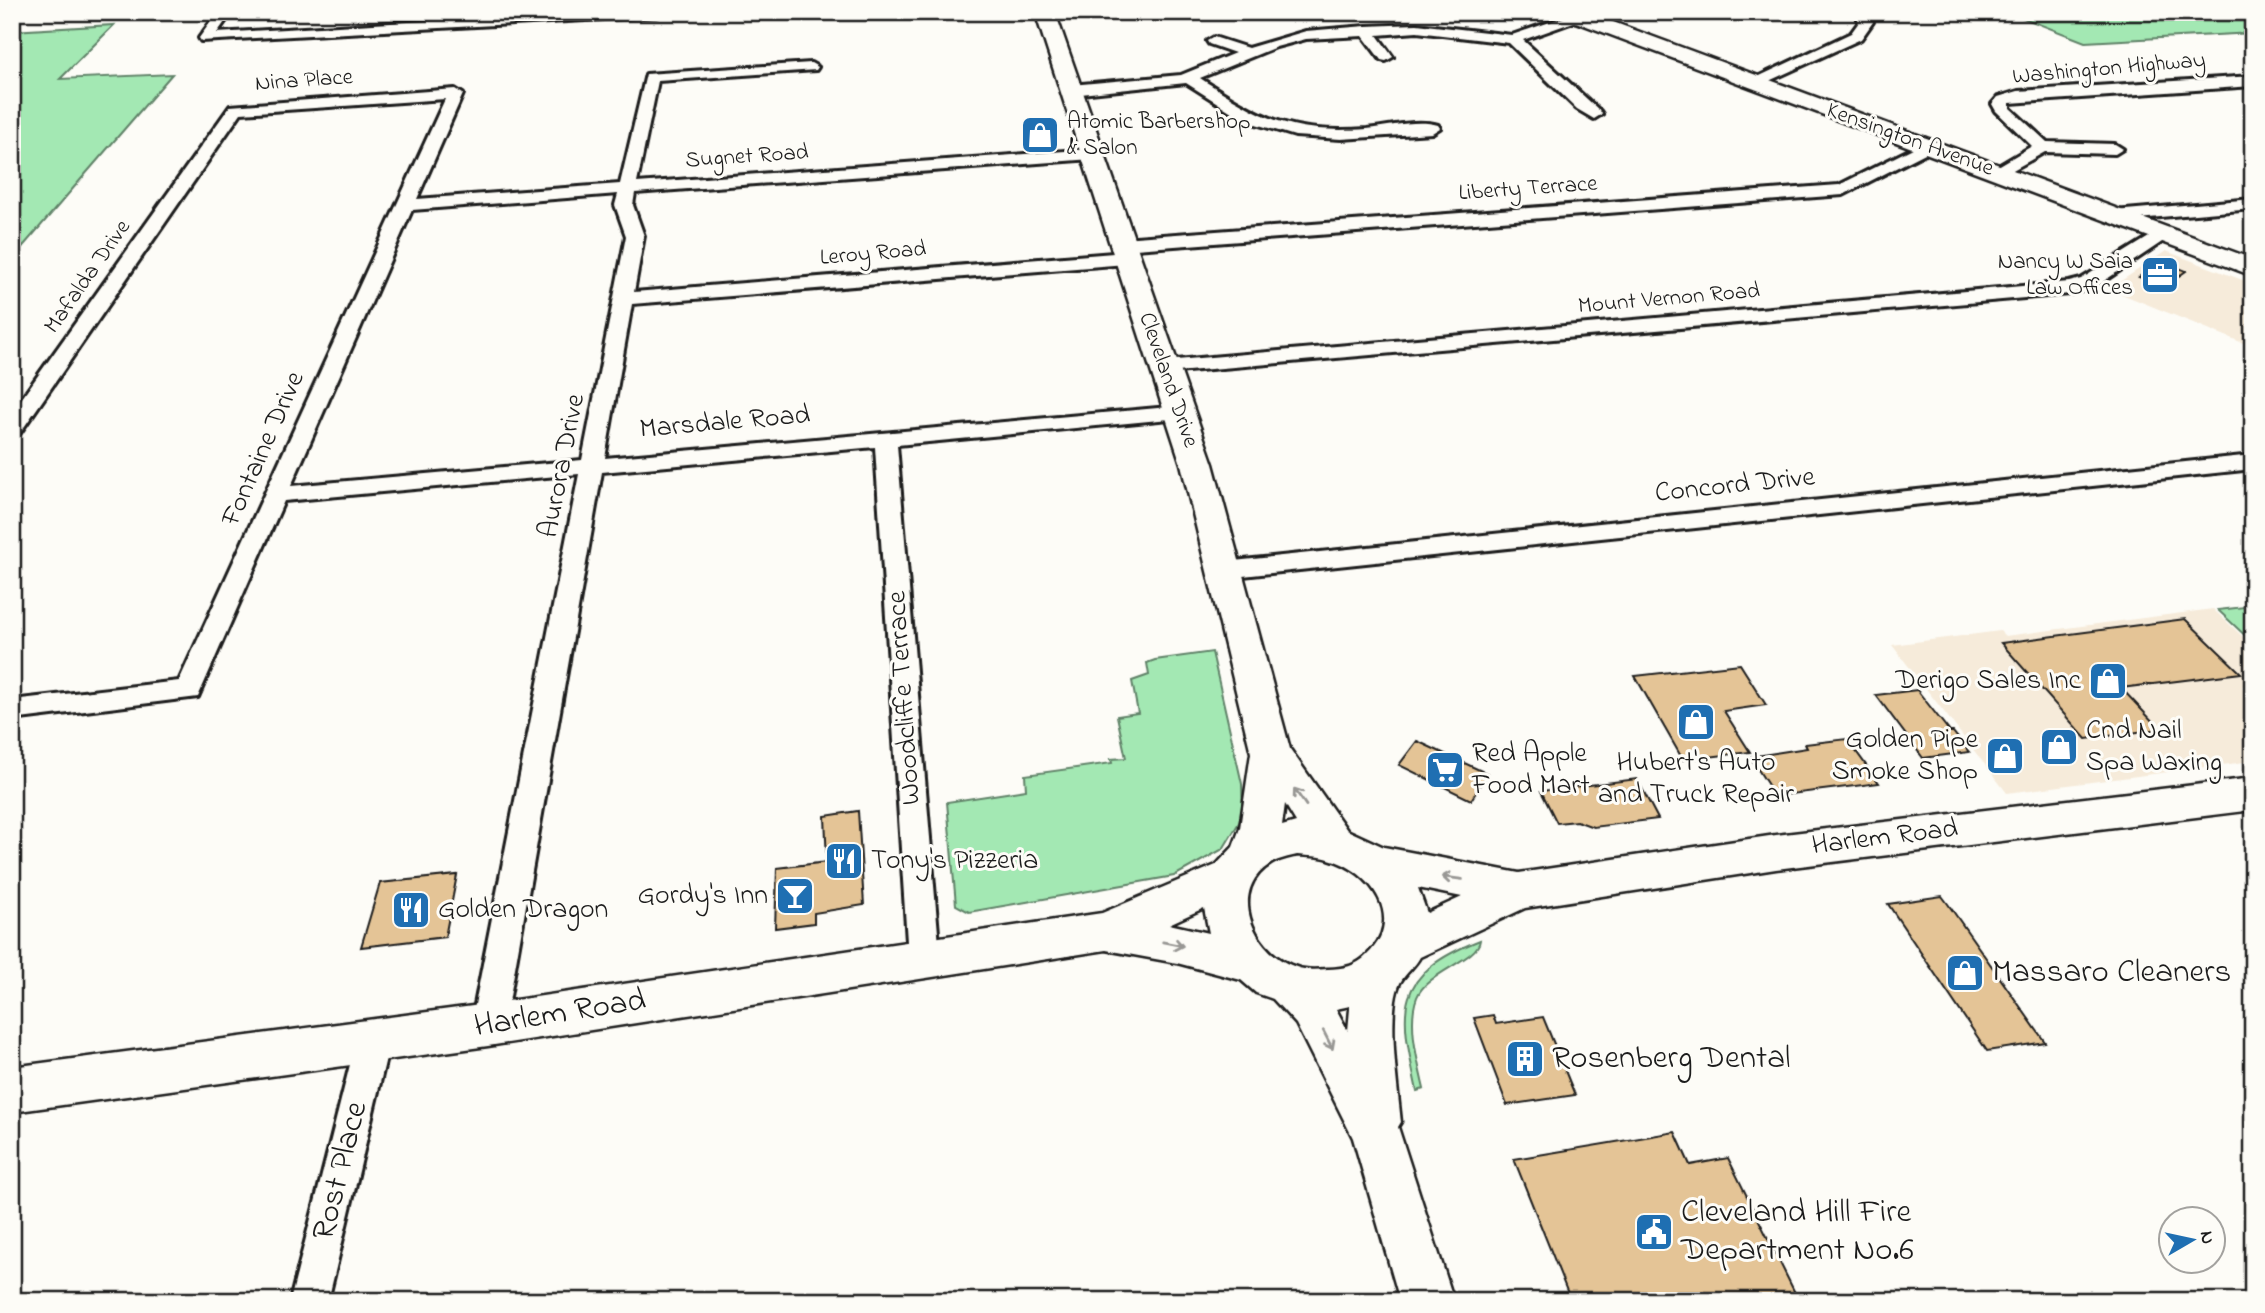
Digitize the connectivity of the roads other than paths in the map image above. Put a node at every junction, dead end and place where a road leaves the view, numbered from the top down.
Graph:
1 (225, 12) edge
2 (405, 12) edge
3 (658, 12) edge
4 (1045, 12) edge
5 (1862, 12) edge
6 (1572, 14) edge
7 (397, 27) junction
8 (1366, 30) junction
9 (277, 34) joint
10 (1513, 39) junction
11 (1213, 41) dead end
12 (1248, 53) junction
13 (1386, 57) dead end
14 (811, 67) dead end
15 (1189, 78) junction
16 (2253, 81) edge
17 (1755, 82) junction
18 (1071, 90) junction
19 (431, 95) joint
20 (1594, 114) dead end
21 (1432, 128) dead end
22 (1282, 129) junction
23 (1259, 142) dead end
24 (1927, 146) junction
25 (2042, 147) junction
26 (2115, 149) dead end
27 (1092, 154) junction
28 (204, 155) joint
29 (1996, 172) junction
30 (627, 189) junction
31 (2253, 204) edge
32 (405, 205) junction
33 (2114, 216) junction
34 (2162, 234) junction
35 (1124, 251) junction
36 (2253, 268) edge
37 (624, 299) junction
38 (1165, 367) junction
39 (1181, 412) junction
40 (12, 428) edge
41 (886, 438) junction
42 (2253, 462) edge
43 (593, 466) junction
44 (275, 495) junction
45 (1224, 570) junction
46 (12, 710) edge
47 (1270, 753) junction
48 (2253, 794) edge
49 (1331, 840) junction
50 (1378, 863) junction
51 (1242, 866) junction
52 (1519, 891) junction
53 (1106, 932) junction
54 (924, 957) junction
55 (1392, 959) junction
56 (1270, 974) junction
57 (488, 1025) junction
58 (373, 1041) junction
59 (12, 1090) edge
60 (1376, 1133) junction
61 (309, 1301) edge
62 (1427, 1301) edge

1 - 9 street
2 - 7 street
3 - 7 street
4 - 18 street, Cleveland Drive
5 - 17 street
6 - 10 street
6 - 17 street, Kensington Avenue
7 - 9 street
8 - 10 street
8 - 12 street
8 - 13 street
10 - 20 street
11 - 12 street
12 - 15 street
14 - 30 street, Aurora Drive
15 - 18 street
15 - 22 street
16 - 25 street, Washington Highway
17 - 24 street, Kensington Avenue
18 - 27 street, Cleveland Drive
19 - 28 street, Nina Place
19 - 32 street, Fontaine Drive
21 - 22 street
22 - 23 street
24 - 29 street, Kensington Avenue
24 - 35 street, Liberty Terrace
25 - 26 street
25 - 29 street
27 - 30 street, Sugnet Road
27 - 35 street, Cleveland Drive
28 - 40 street, Mafalda Drive
29 - 33 street, Kensington Avenue
30 - 32 street, Sugnet Road
30 - 37 street, Aurora Drive
31 - 33 street
32 - 44 street, Fontaine Drive
33 - 34 street, Kensington Avenue
34 - 36 street, Kensington Avenue
34 - 38 street, Mount Vernon Road
35 - 37 street, Leroy Road
35 - 38 street, Cleveland Drive
37 - 43 street, Aurora Drive
38 - 39 street, Cleveland Drive
39 - 41 street, Marsdale Road
39 - 45 street, Cleveland Drive
41 - 43 street, Marsdale Road
41 - 54 street, Woodcliffe Terrace
42 - 45 street, Concord Drive
43 - 44 street, Marsdale Road
43 - 57 street, Aurora Drive
44 - 46 street, Fontaine Drive
45 - 47 street, Cleveland Drive
49 -> 47 street, Cleveland Drive
47 - 51 street, Cleveland Drive
48 - 52 street, Harlem Road
49 - 50 street
49 - 51 street
52 -> 50 street, Harlem Road
50 - 55 street
51 - 53 street, Harlem Road
51 - 56 street
52 - 55 street, Harlem Road
53 - 54 street, Harlem Road
53 -> 56 street, Harlem Road
54 - 57 street, Harlem Road
55 - 56 street
55 - 60 street
56 -> 60 street
57 - 58 street, Harlem Road
58 - 59 street, Harlem Road
58 - 61 street, Rost Place
60 - 62 street

